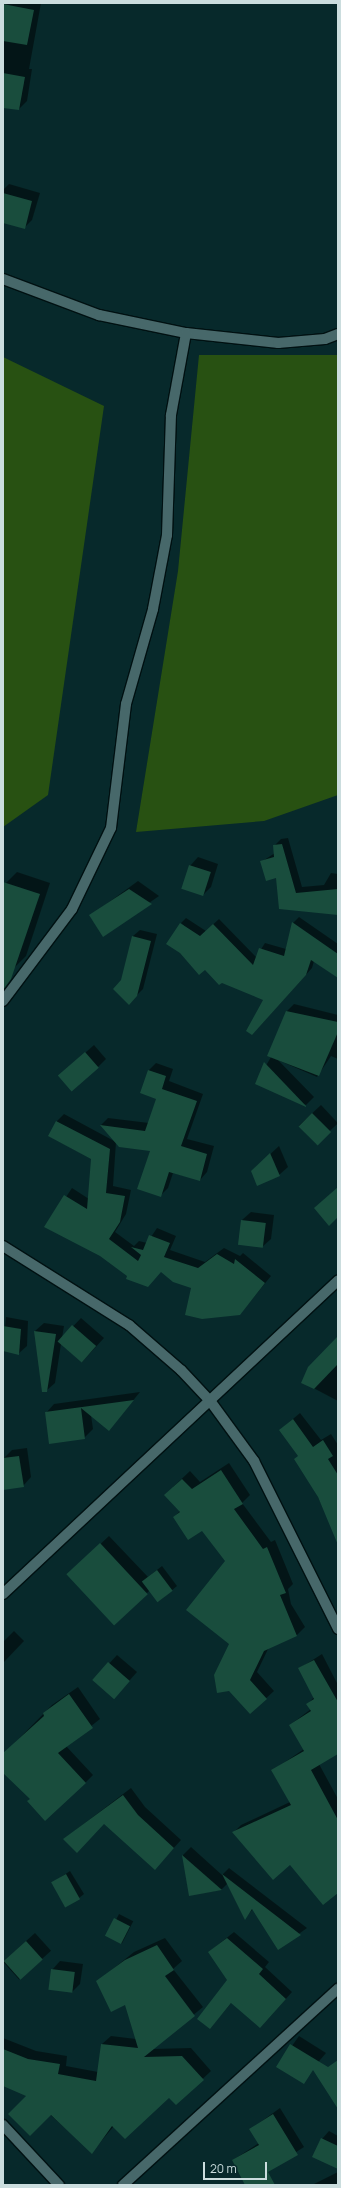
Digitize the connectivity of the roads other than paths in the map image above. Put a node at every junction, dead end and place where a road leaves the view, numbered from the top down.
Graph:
1 (3, 279) edge
2 (186, 333) junction
3 (338, 334) edge
4 (3, 1001) edge
5 (3, 1246) edge
6 (338, 1280) edge
7 (211, 1402) junction
8 (3, 1594) edge
9 (338, 1629) edge
10 (338, 1989) edge
11 (3, 2125) edge
12 (59, 2185) edge
13 (123, 2185) edge

1 - 2 street
2 - 3 street
2 - 4 street
5 - 7 street
6 - 7 street
7 - 8 street
7 - 9 street
10 - 13 street
11 - 12 street

